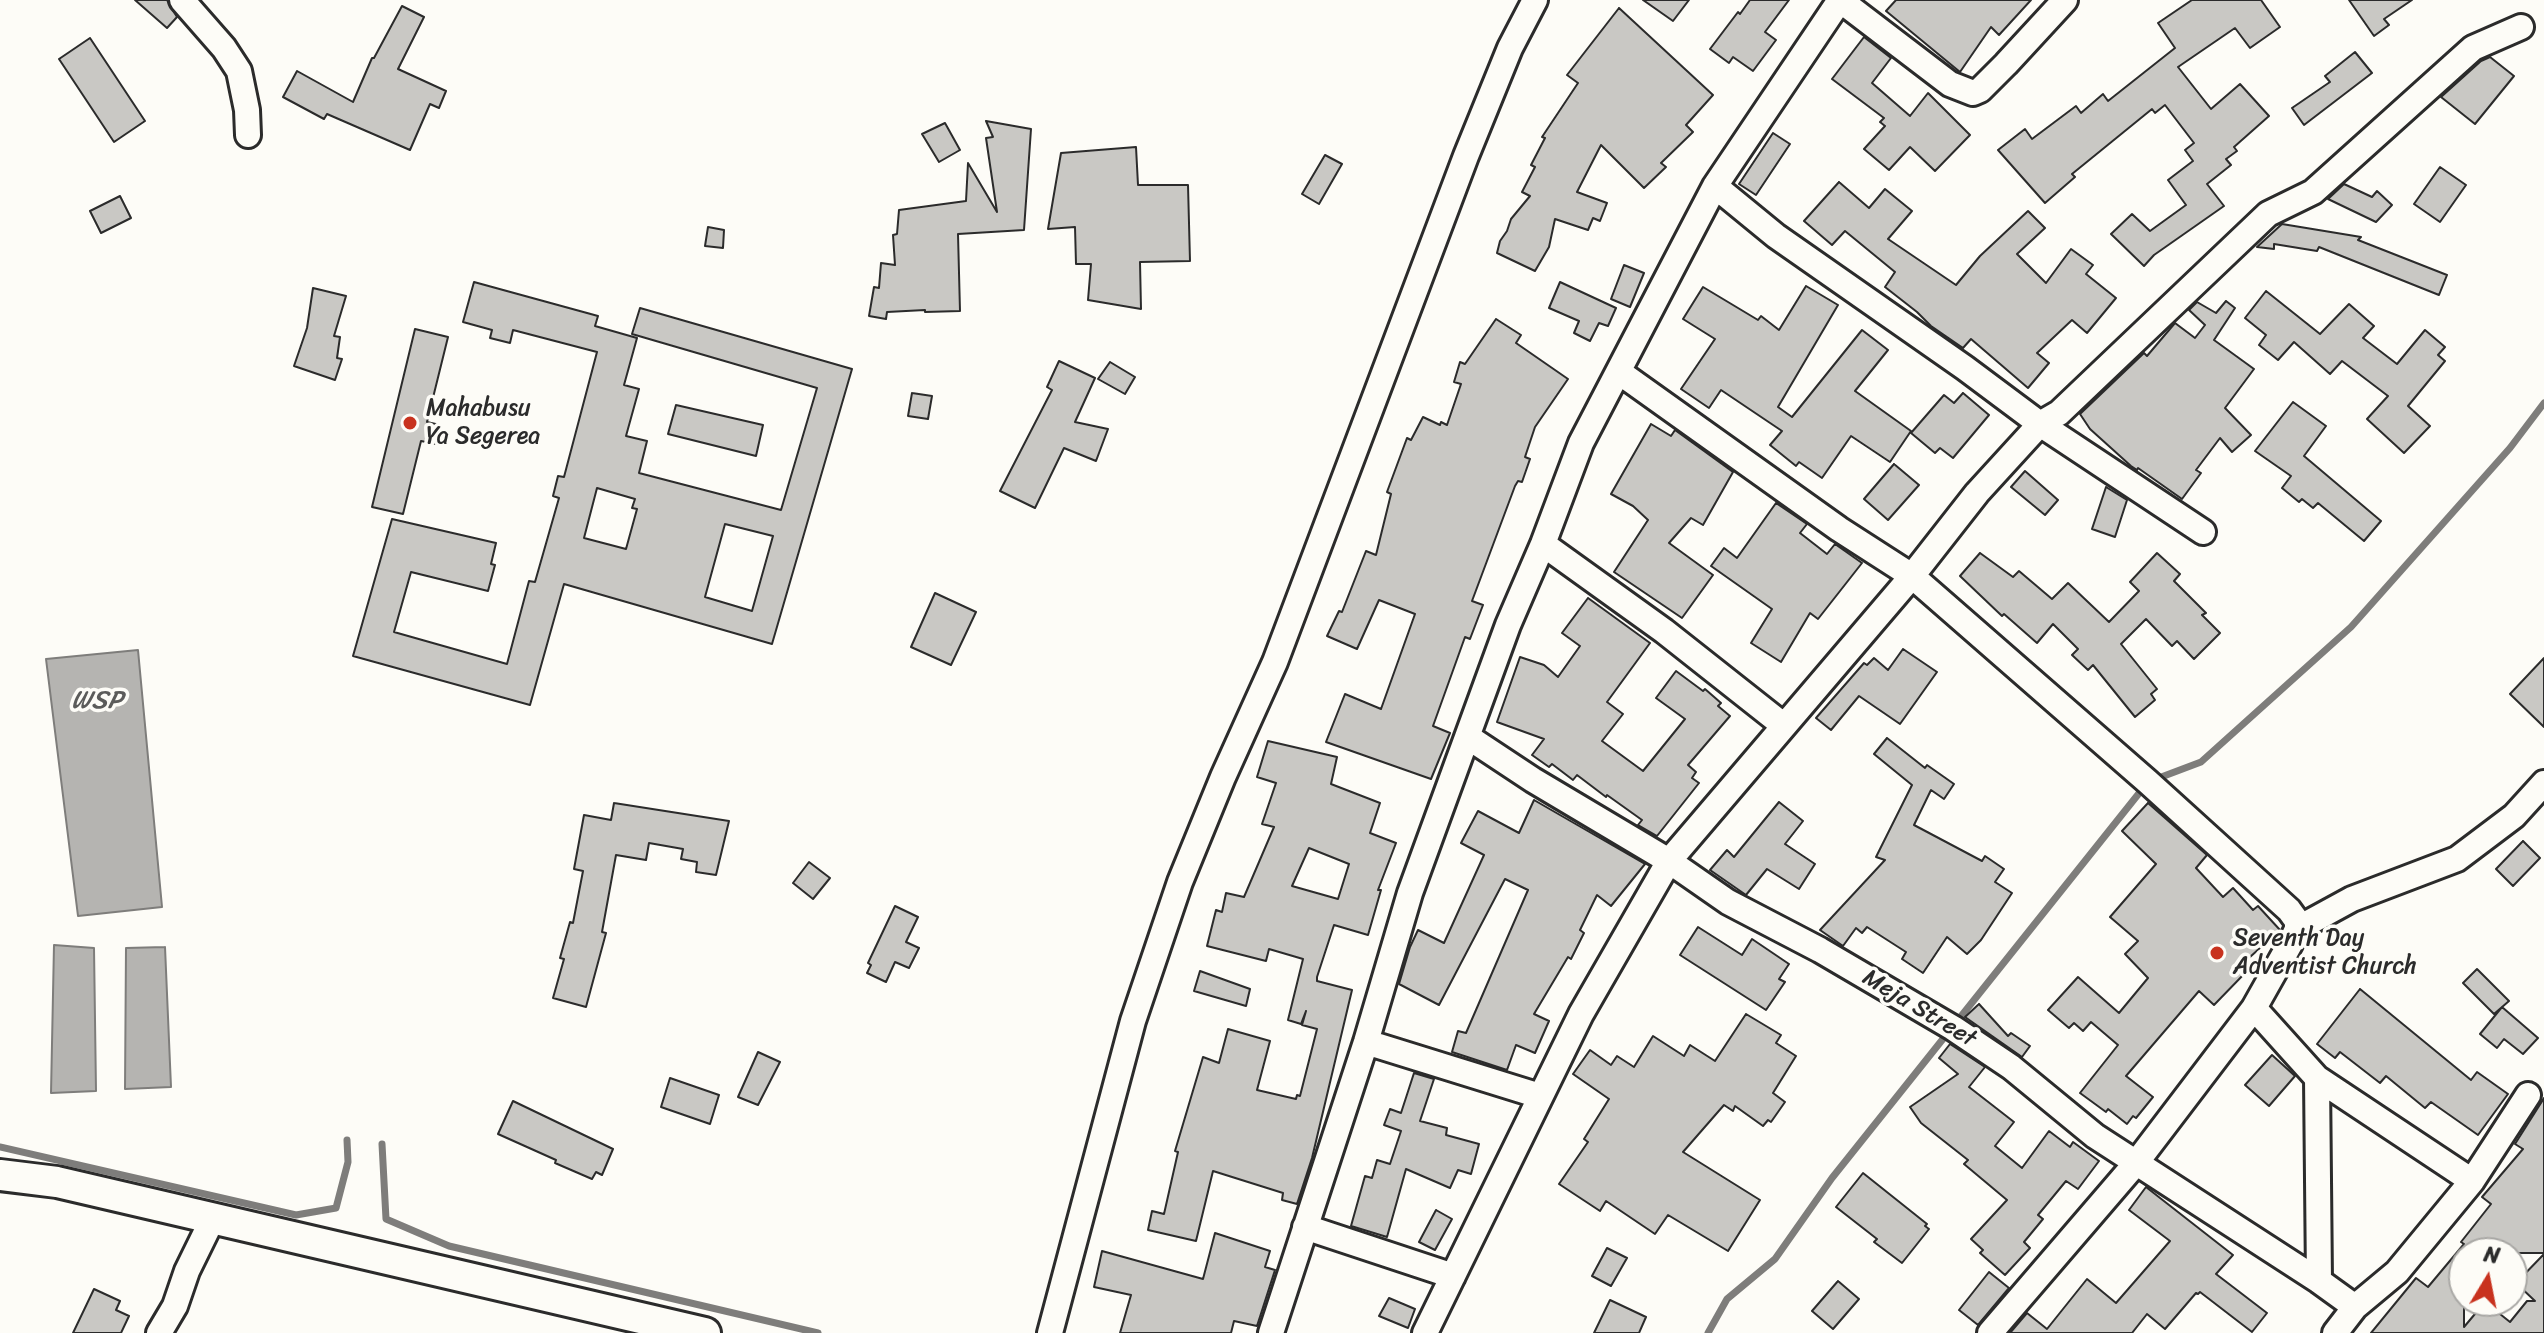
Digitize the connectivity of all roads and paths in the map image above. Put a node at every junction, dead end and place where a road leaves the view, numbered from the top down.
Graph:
1 (182, 0) edge
2 (1535, 0) edge
3 (1840, 0) edge
4 (2065, 0) edge
5 (2521, 27) dead end
6 (248, 135) dead end
7 (1715, 186) junction
8 (1619, 372) junction
9 (2040, 424) junction
10 (2203, 532) dead end
11 (1543, 544) junction
12 (1912, 576) junction
13 (1783, 725) junction
14 (1468, 737) junction
15 (2544, 783) edge
16 (1669, 861) junction
17 (2297, 929) junction
18 (2254, 1008) junction
19 (1366, 1042) junction
20 (2317, 1078) junction
21 (2528, 1095) dead end
22 (1540, 1096) junction
23 (2136, 1163) junction
24 (0, 1175) edge
25 (2472, 1181) junction
26 (212, 1220) junction
27 (1305, 1227) junction
28 (1453, 1276) junction
29 (2319, 1281) junction
30 (2355, 1307) junction
31 (159, 1333) edge
32 (705, 1333) edge
33 (1050, 1333) edge
34 (1271, 1333) edge
35 (1425, 1333) edge
36 (1990, 1333) edge
37 (2335, 1333) edge

1 - 6 street
2 - 33 street
3 - 4 street
3 - 7 street
5 - 9 street
7 - 8 street
7 - 9 street
8 - 11 street
8 - 12 street
9 - 10 street
9 - 12 street
11 - 13 street
11 - 14 street
12 - 13 street
12 - 17 street
13 - 16 street
14 - 16 street, Meja Street
14 - 19 street
15 - 17 street
16 - 22 street
16 - 23 street, Meja Street
17 - 18 street
18 - 20 street
18 - 23 street
19 - 22 street
19 - 27 street
20 - 25 street
20 - 29 street
21 - 25 street
22 - 28 street
23 - 29 street, Meja Street
23 - 36 street
24 - 26 main road
25 - 30 street
26 - 31 street
26 - 32 main road
27 - 28 street
27 - 34 street
28 - 35 street
29 - 30 street, Meja Street
30 - 37 street

